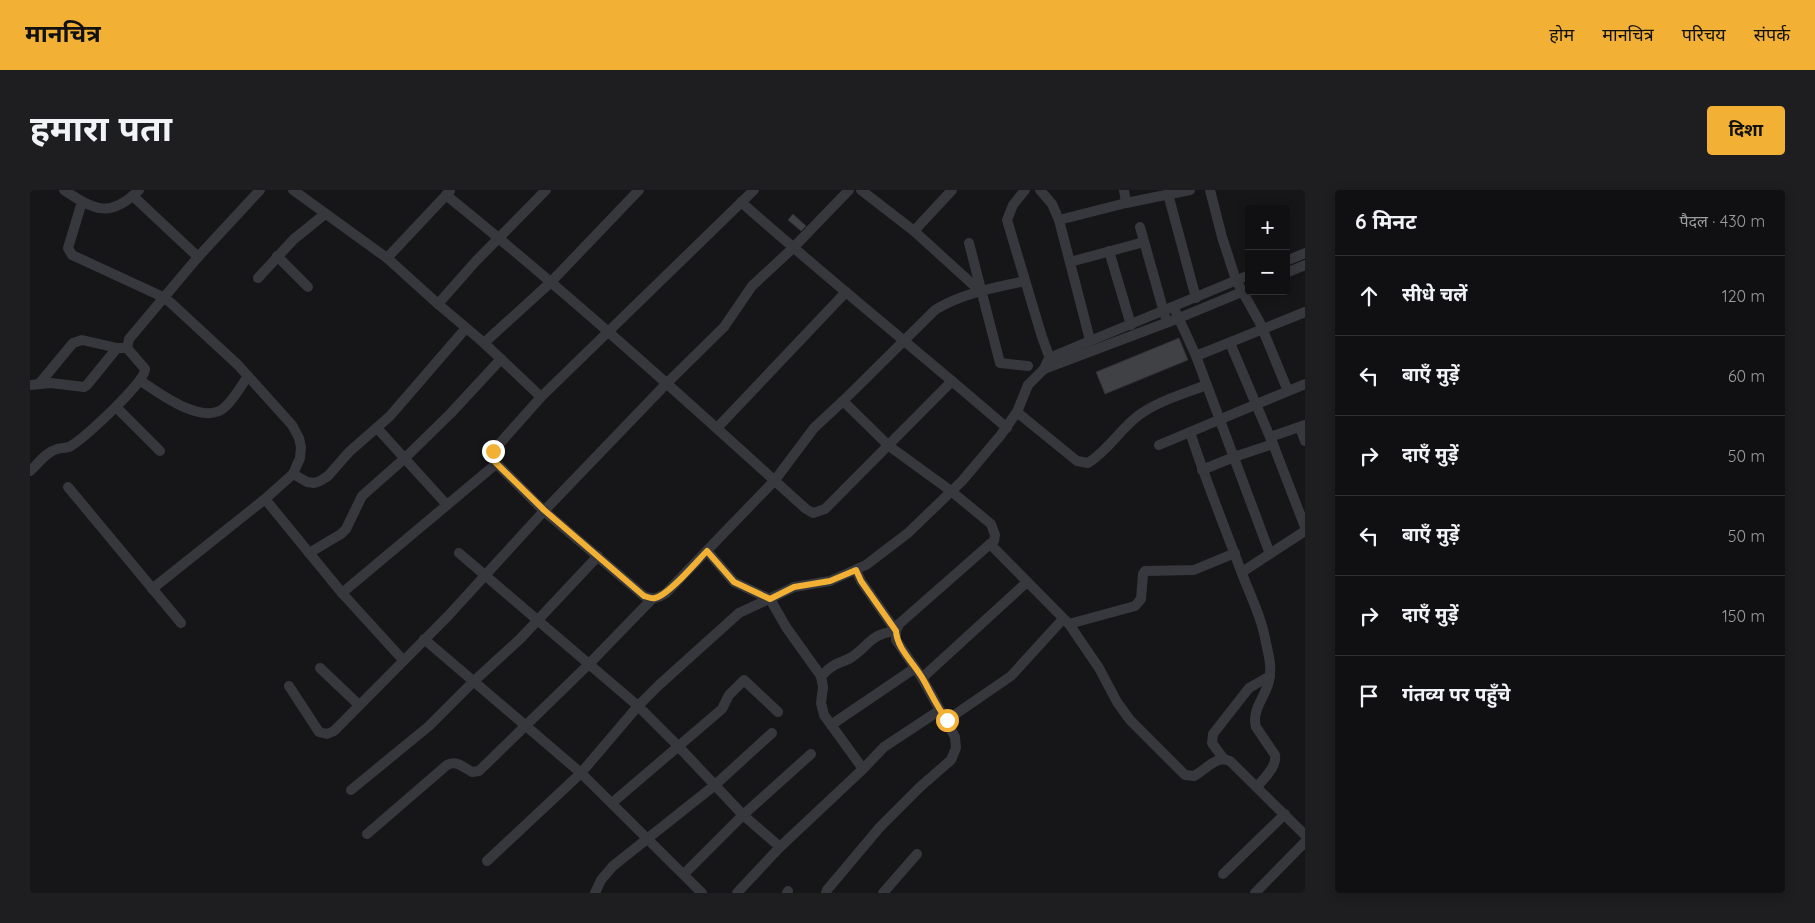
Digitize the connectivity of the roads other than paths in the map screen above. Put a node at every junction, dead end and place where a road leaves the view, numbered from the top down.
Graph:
1 (64, 190) edge
2 (260, 190) edge
3 (293, 190) edge
4 (546, 190) edge
5 (639, 190) edge
6 (754, 190) edge
7 (849, 190) edge
8 (861, 190) edge
9 (952, 190) edge
10 (1025, 190) edge
11 (1124, 190) edge
12 (1190, 190) edge
13 (1210, 190) edge
14 (1043, 191) edge
15 (136, 193) edge
16 (449, 193) edge
17 (1168, 194) junction
18 (82, 202) junction
19 (741, 202) junction
20 (1126, 203) junction
21 (325, 214) junction
22 (1059, 220) junction
23 (1140, 227) dead end
24 (914, 231) junction
25 (499, 238) junction
26 (1144, 242) junction
27 (969, 243) dead end
28 (794, 248) junction
29 (1109, 251) junction
30 (1305, 253) edge
31 (277, 256) junction
32 (198, 257) junction
33 (387, 258) junction
34 (1290, 259) edge
35 (1070, 262) junction
36 (1305, 265) edge
37 (1290, 271) edge
38 (1245, 277) edge
39 (258, 278) dead end
40 (1236, 280) junction
41 (1025, 281) junction
42 (551, 282) junction
43 (308, 287) dead end
44 (1245, 290) edge
45 (980, 291) junction
46 (846, 292) junction
47 (1247, 295) edge
48 (163, 297) junction
49 (1196, 298) junction
50 (438, 304) junction
51 (1174, 308) junction
52 (1163, 311) junction
53 (1305, 312) edge
54 (1179, 318) junction
55 (1167, 322) junction
56 (1131, 325) junction
57 (466, 328) junction
58 (1262, 329) junction
59 (608, 332) junction
60 (905, 340) junction
61 (1090, 340) junction
62 (484, 343) junction
63 (1230, 343) junction
64 (122, 348) junction
65 (1079, 350) junction
66 (1196, 356) junction
67 (500, 359) junction
68 (1049, 364) junction
69 (1028, 366) dead end
70 (248, 376) junction
71 (141, 381) junction
72 (952, 381) junction
73 (667, 383) junction
74 (1305, 384) edge
75 (34, 385) edge
76 (1206, 385) junction
77 (1288, 391) junction
78 (541, 397) junction
79 (843, 401) junction
80 (1256, 404) junction
81 (116, 407) junction
82 (1017, 412) junction
83 (1219, 419) junction
84 (1303, 426) edge
85 (378, 428) junction
86 (717, 428) junction
87 (1007, 428) junction
88 (1190, 432) junction
89 (1271, 441) junction
90 (1305, 441) edge
91 (1159, 445) dead end
92 (889, 446) junction
93 (160, 451) dead end
94 (1234, 457) junction
95 (405, 458) junction
96 (496, 464) junction
97 (1202, 470) junction
98 (30, 471) edge
99 (293, 474) junction
100 (775, 480) junction
101 (68, 487) dead end
102 (951, 491) junction
103 (265, 499) junction
104 (447, 505) junction
105 (544, 510) junction
106 (1305, 529) edge
107 (990, 544) junction
108 (707, 551) junction
109 (309, 553) junction
110 (459, 553) dead end
111 (1234, 553) junction
112 (1270, 554) junction
113 (598, 556) junction
114 (856, 570) junction
115 (1242, 572) junction
116 (486, 576) junction
117 (1027, 582) junction
118 (152, 588) junction
119 (342, 593) junction
120 (653, 598) junction
121 (770, 599) junction
122 (538, 620) junction
123 (1066, 621) junction
124 (181, 623) dead end
125 (896, 631) junction
126 (424, 639) junction
127 (403, 660) junction
128 (589, 664) junction
129 (320, 668) dead end
130 (915, 668) junction
131 (821, 676) junction
132 (1270, 676) junction
133 (922, 678) junction
134 (473, 682) junction
135 (289, 686) dead end
136 (359, 705) junction
137 (638, 706) junction
138 (940, 710) junction
139 (778, 712) dead end
140 (947, 720) junction
141 (831, 725) junction
142 (525, 727) junction
143 (772, 733) dead end
144 (678, 746) junction
145 (811, 754) dead end
146 (1223, 758) junction
147 (863, 769) junction
148 (581, 773) junction
149 (715, 785) junction
150 (1257, 787) junction
151 (351, 790) dead end
152 (612, 804) junction
153 (1285, 814) junction
154 (743, 815) junction
155 (367, 834) dead end
156 (1305, 835) edge
157 (646, 838) junction
158 (1305, 842) edge
159 (780, 847) junction
160 (917, 854) dead end
161 (487, 861) dead end
162 (684, 874) junction
163 (1223, 874) dead end
164 (596, 893) edge
165 (702, 893) edge
166 (737, 893) edge
167 (826, 893) edge
168 (882, 893) edge
169 (1254, 893) edge

1 - 18 street
2 - 32 street
3 - 21 street
4 - 25 street
5 - 42 street
6 - 19 street
7 - 28 street
8 - 24 street
9 - 24 street
10 - 41 street
11 - 20 street
12 - 17 street
13 - 40 street
14 - 22 street
15 - 18 street
15 - 32 street
16 - 25 street
16 - 33 street
17 - 20 street
17 - 49 street
18 - 48 street
19 - 28 street
19 - 59 street
20 - 22 street
21 - 31 street
21 - 33 street
22 - 35 street
23 - 26 street
24 - 45 street
25 - 42 street
25 - 50 street
26 - 29 street
26 - 52 street
27 - 45 street
28 - 46 street
28 - 73 street
29 - 35 street
29 - 56 street
30 - 34 street
31 - 39 street
31 - 43 street
32 - 48 street
33 - 50 street
35 - 61 street
36 - 37 street
38 - 40 street
40 - 44 street
40 - 49 street
41 - 45 street
41 - 68 street
42 - 59 street
42 - 62 street
44 - 54 street
45 - 60 street
45 - 69 street
46 - 60 street
46 - 86 street
47 - 58 street
48 - 64 street
48 - 70 street
49 - 51 street
50 - 57 street
51 - 52 street
51 - 54 street
52 - 55 street
52 - 56 street
53 - 58 street
54 - 55 street
54 - 66 street
55 - 65 street
56 - 61 street
57 - 62 street
57 - 85 street
58 - 63 street
58 - 77 street
59 - 73 street
59 - 78 street
60 - 72 street
60 - 79 street
61 - 65 street
62 - 67 street
63 - 66 street
63 - 80 street
64 - 71 street
64 - 75 street
64 - 75 street
65 - 68 street
66 - 76 street
67 - 78 street
67 - 95 street
68 - 82 street
70 - 71 street
70 - 99 street
71 - 81 street
72 - 87 street
72 - 92 street
73 - 86 street
73 - 105 street
74 - 77 street
76 - 82 street
76 - 83 street
77 - 80 street
78 - 96 street
79 - 92 street
79 - 100 street
80 - 83 street
80 - 89 street
81 - 93 street
81 - 98 street
82 - 87 street
83 - 88 street
83 - 94 street
84 - 89 street
84 - 90 street
85 - 95 street
85 - 99 street
86 - 100 street
87 - 102 street
88 - 91 street
88 - 97 street
89 - 94 street
89 - 106 street
92 - 100 street
92 - 102 street
94 - 97 street
94 - 112 street
95 - 104 street
95 - 109 street
96 - 104 street
96 - 105 street
97 - 111 street
99 - 103 street
100 - 108 street
101 - 118 street
102 - 107 street
102 - 114 street
103 - 109 street
103 - 118 street
104 - 119 street
105 - 113 street
105 - 116 street
106 - 112 street
107 - 117 street
107 - 125 street
108 - 120 street
108 - 121 street
109 - 119 street
110 - 116 street
111 - 115 street
111 - 123 street
112 - 115 street
113 - 120 street
113 - 122 street
114 - 121 street
114 - 125 street
115 - 132 street
116 - 122 street
116 - 126 street
117 - 123 street
117 - 133 street
118 - 124 street
119 - 127 street
120 - 128 street
121 - 131 street
121 - 137 street
122 - 128 street
122 - 134 street
123 - 140 street
123 - 146 street
125 - 130 street
125 - 131 street
126 - 127 street
126 - 134 street
127 - 136 street
128 - 137 street
128 - 142 street
129 - 136 street
130 - 133 street
130 - 141 street
131 - 141 street
132 - 146 street
132 - 150 street
133 - 138 street
134 - 142 street
134 - 151 street
135 - 136 street
137 - 144 street
137 - 148 street
138 - 140 street
138 - 147 street
139 - 144 street
140 - 167 street
141 - 147 street
142 - 148 street
142 - 155 street
143 - 149 street
144 - 149 street
144 - 152 street
145 - 154 street
146 - 150 street
147 - 159 street
148 - 152 street
148 - 161 street
149 - 154 street
149 - 157 street
150 - 153 street
152 - 157 street
153 - 156 street
153 - 163 street
154 - 159 street
154 - 162 street
157 - 162 street
157 - 164 street
158 - 169 street
159 - 166 street
160 - 168 street
162 - 165 street

